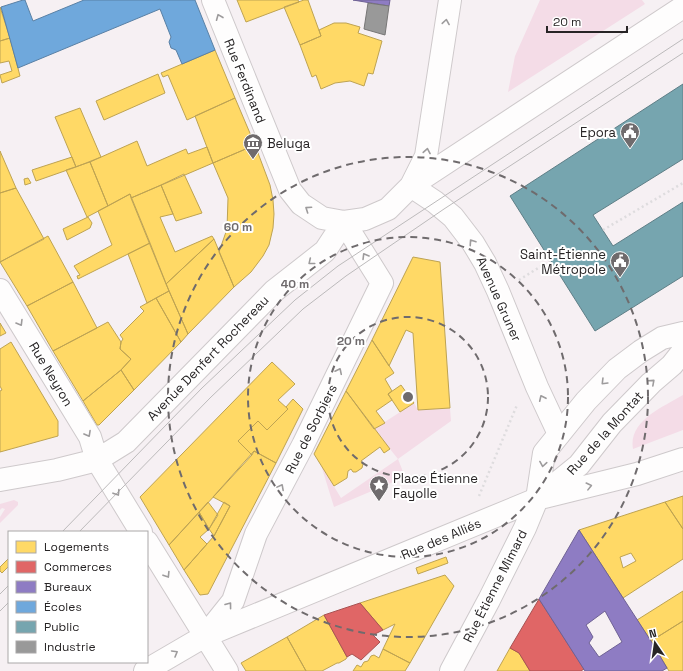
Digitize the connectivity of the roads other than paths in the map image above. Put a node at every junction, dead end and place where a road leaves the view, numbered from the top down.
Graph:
1 (213, 0) edge
2 (450, 0) edge
3 (683, 7) edge
4 (410, 186) junction
5 (344, 222) junction
6 (0, 290) edge
7 (683, 332) edge
8 (683, 351) edge
9 (559, 434) junction
10 (683, 459) edge
11 (97, 460) junction
12 (0, 480) edge
13 (537, 499) junction
14 (140, 531) edge
15 (148, 544) edge
16 (205, 636) junction
17 (145, 671) edge
18 (227, 671) edge
19 (451, 671) edge

5 -> 1 street, Rue Ferdinand
4 -> 2 street
3 - 4 street
4 - 5 street
9 -> 4 street, Avenue Gruner
5 -> 11 street, Avenue Denfert Rochereau
16 -> 5 street, Rue de Sorbiers
6 -> 11 street, Rue Neyron
7 -> 9 street
13 -> 8 street, Rue de la Montat
9 -> 13 street
13 -> 10 street, Rue des Alliés
11 - 12 street, Avenue Denfert Rochereau
11 -> 14 street, Rue Neyron
13 - 16 street, Rue des Alliés
13 - 19 street, Rue Étienne Mimard
15 -> 16 street
17 -> 16 street
16 - 18 street

